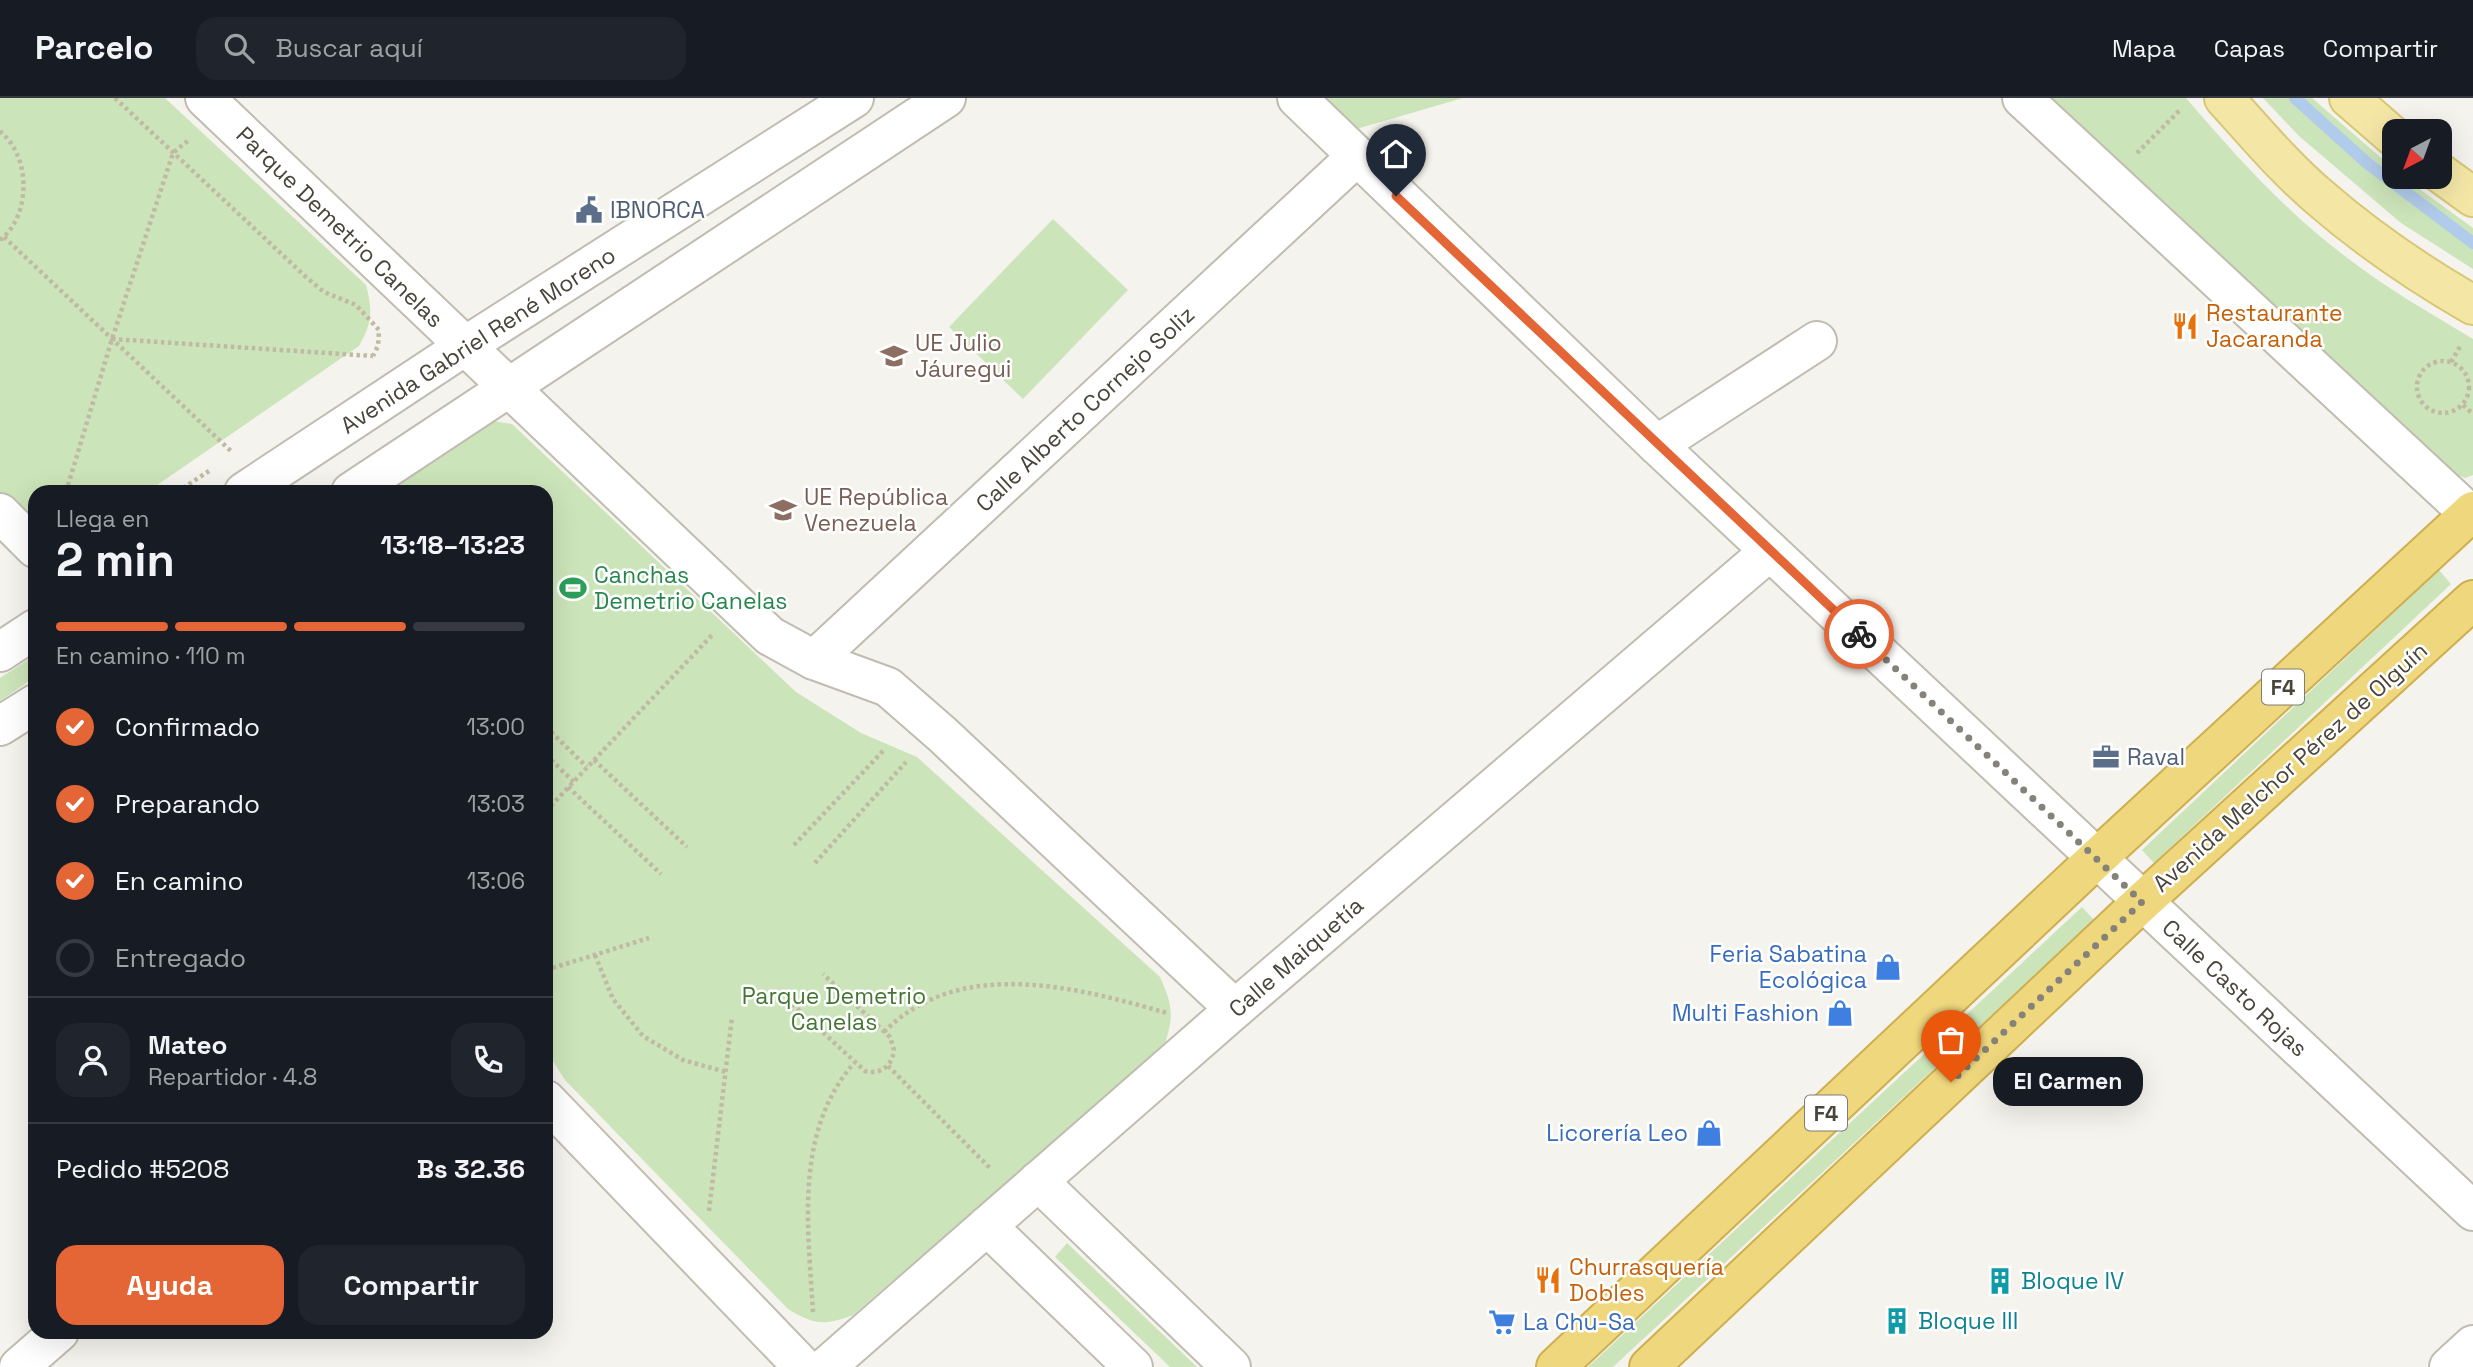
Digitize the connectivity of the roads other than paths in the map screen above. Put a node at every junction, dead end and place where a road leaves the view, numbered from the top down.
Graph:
1 (854, 98) edge
2 (946, 98) edge
3 (1297, 98) edge
4 (2022, 98) edge
5 (2224, 98) edge
6 (2349, 98) edge
7 (219, 103) edge
8 (2382, 127) edge
9 (1356, 157) junction
10 (2452, 182) edge
11 (2473, 197) edge
12 (2473, 305) edge
13 (1817, 341) dead end
14 (465, 346) junction
15 (508, 387) junction
16 (1657, 445) junction
17 (255, 485) edge
18 (361, 485) edge
19 (0, 513) edge
20 (2472, 514) edge
21 (28, 541) edge
22 (1770, 551) junction
23 (2473, 600) edge
24 (28, 634) edge
25 (0, 652) edge
26 (814, 660) junction
27 (28, 708) edge
28 (0, 726) edge
29 (2096, 859) junction
30 (2142, 902) junction
31 (1235, 1009) junction
32 (553, 1107) edge
33 (1038, 1181) junction
34 (2473, 1212) edge
35 (987, 1226) junction
36 (50, 1339) edge
37 (2473, 1345) edge
38 (19, 1367) edge
39 (803, 1367) edge
40 (826, 1367) edge
41 (1133, 1367) edge
42 (1231, 1367) edge
43 (1556, 1367) edge
44 (1649, 1367) edge
45 (2449, 1367) edge

1 - 14 street, Avenida Gabriel René Moreno
2 - 15 street
3 - 9 street, Calle Casto Rojas
4 - 20 street
5 - 12 main road
6 - 8 main road
7 - 14 street, Parque Demetrio Canelas
9 - 16 street, Calle Casto Rojas
9 - 26 street, Calle Alberto Cornejo Soliz
10 - 11 main road
13 - 16 street
14 - 15 street, Parque Demetrio Canelas
14 - 17 street, Avenida Gabriel René Moreno
15 - 18 street
15 - 26 street, Parque Demetrio Canelas
16 - 22 street, Calle Casto Rojas
19 - 21 street
20 - 29 highway, F4
22 - 29 street, Calle Casto Rojas
22 - 31 street, Calle Maiquetía
23 - 30 highway, Avenida Melchor Pérez de Olguín
24 - 25 street
26 - 31 street, Parque Demetrio Canelas
27 - 28 street
29 - 30 street, Calle Casto Rojas
29 - 43 highway, F4
30 - 34 street, Calle Casto Rojas
30 - 44 highway, Avenida Melchor Pérez de Olguín
31 - 33 street, Calle Maiquetía
32 - 39 street
33 - 35 street, Calle Maiquetía
33 - 42 street
35 - 40 street, Calle Maiquetía
35 - 41 street
36 - 38 street
37 - 45 street

